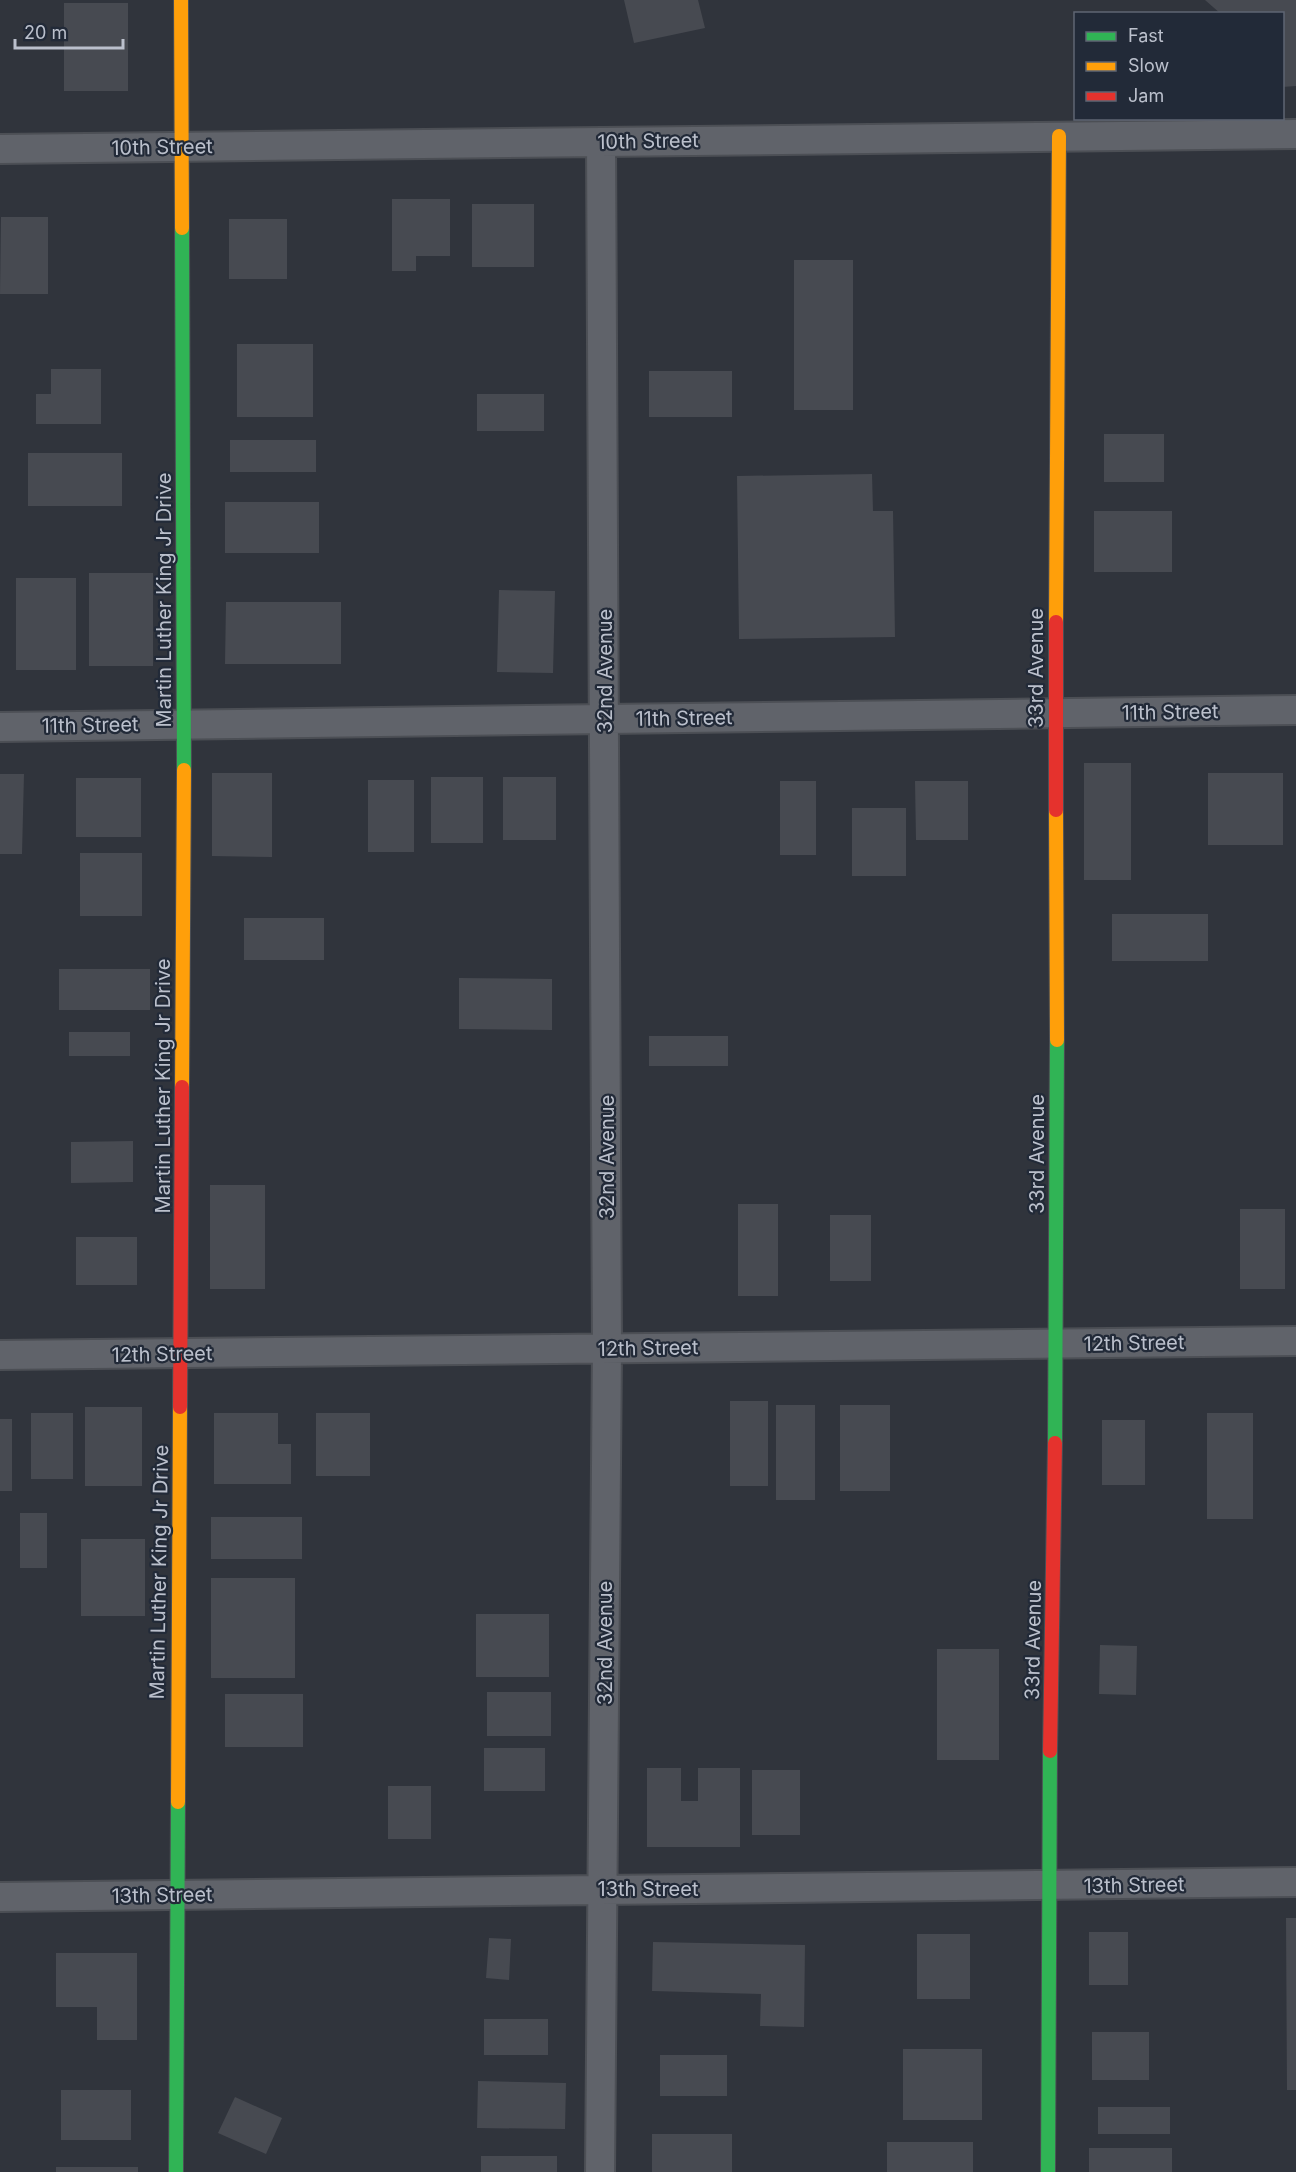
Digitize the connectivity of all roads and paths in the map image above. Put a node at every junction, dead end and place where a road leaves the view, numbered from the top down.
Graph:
1 (182, 0) edge
2 (1296, 134) edge
3 (1059, 136) junction
4 (601, 142) junction
5 (183, 147) junction
6 (0, 149) edge
7 (1296, 710) edge
8 (1056, 713) junction
9 (605, 719) junction
10 (184, 724) junction
11 (0, 727) edge
12 (1296, 1341) edge
13 (1057, 1344) junction
14 (607, 1349) junction
15 (181, 1354) junction
16 (0, 1356) edge
17 (1296, 1882) edge
18 (1048, 1886) junction
19 (603, 1889) junction
20 (175, 1895) junction
21 (0, 1897) edge
22 (176, 2172) edge
23 (600, 2172) edge
24 (1048, 2172) edge

1 - 5 street, Martin Luther King Jr Drive
2 - 3 street, 10th Street
3 - 4 street, 10th Street
3 - 8 street, 33rd Avenue
4 - 5 street, 10th Street
4 - 9 street, 32nd Avenue
5 - 6 street, 10th Street
5 - 10 street, Martin Luther King Jr Drive
7 - 8 street, 11th Street
8 - 9 street, 11th Street
8 - 13 street, 33rd Avenue
9 - 10 street, 11th Street
9 - 14 street, 32nd Avenue
10 - 11 street, 11th Street
10 - 15 street, Martin Luther King Jr Drive
12 - 13 street, 12th Street
13 - 14 street, 12th Street
13 - 18 street, 33rd Avenue
14 - 15 street, 12th Street
14 - 19 street, 32nd Avenue
15 - 16 street, 12th Street
15 - 20 street, Martin Luther King Jr Drive
17 - 18 street, 13th Street
18 - 19 street, 13th Street
18 - 24 street, 33rd Avenue
19 - 20 street, 13th Street
19 - 23 street, 32nd Avenue
20 - 21 street, 13th Street
20 - 22 street, Martin Luther King Jr Drive

